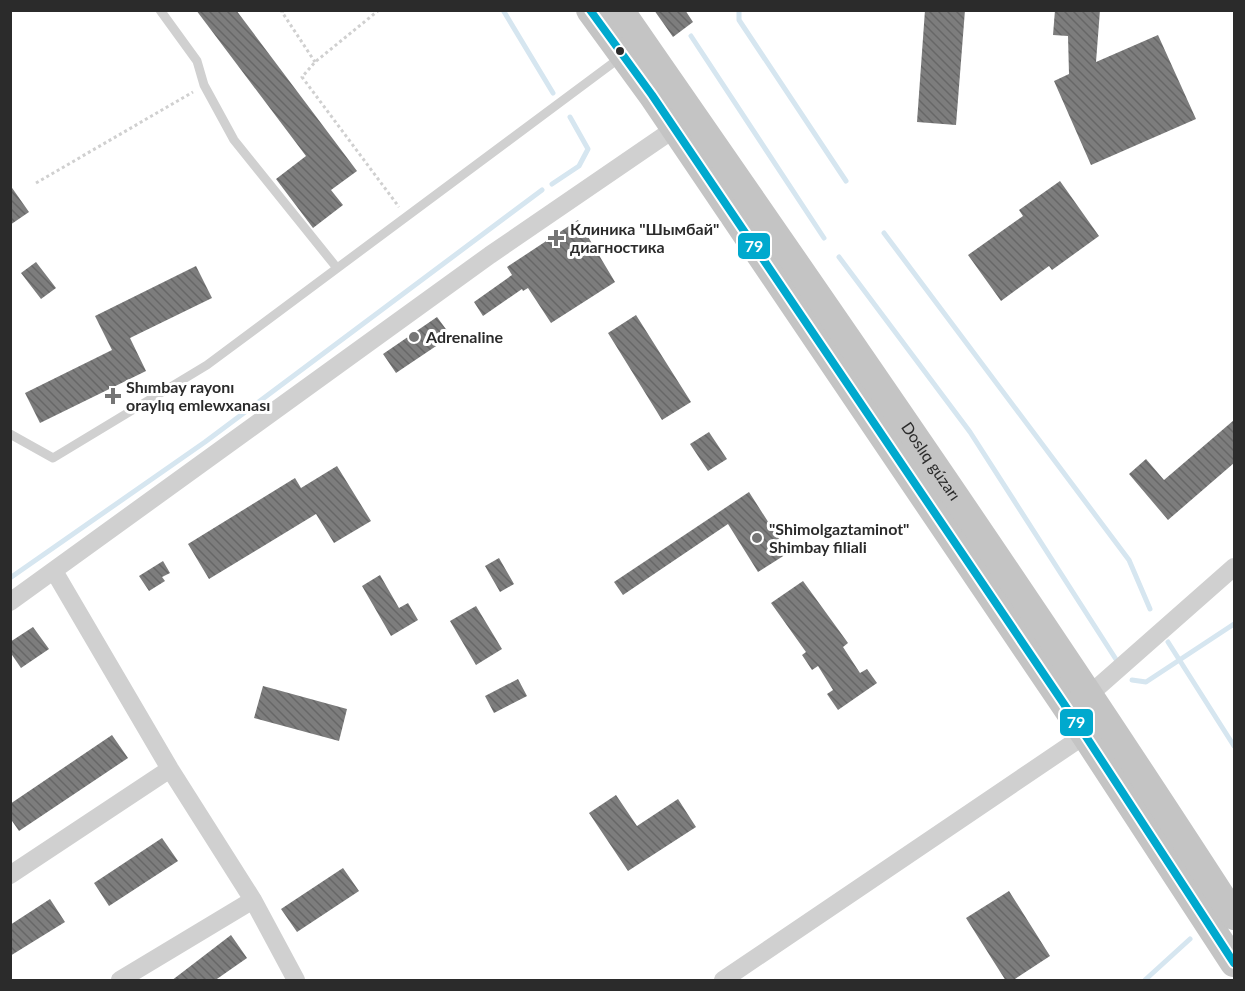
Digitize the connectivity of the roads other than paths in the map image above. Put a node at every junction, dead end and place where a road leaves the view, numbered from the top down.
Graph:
1 (160, 10) edge
2 (590, 10) edge
3 (621, 33) edge
4 (674, 129) junction
5 (337, 268) junction
6 (10, 435) edge
7 (1234, 567) edge
8 (54, 571) junction
9 (10, 602) edge
10 (1090, 694) junction
11 (1085, 735) junction
12 (170, 769) junction
13 (10, 875) edge
14 (253, 900) junction
15 (1234, 916) edge
16 (1234, 963) edge
17 (120, 981) edge
18 (296, 981) edge
19 (723, 981) edge

1 - 5 lane
2 - 3 main road, Doslıq gúzarı
3 - 4 main road, Doslıq gúzarı
3 - 5 lane
3 - 10 main road, Doslıq gúzarı
4 - 8 street
4 - 11 main road, Doslıq gúzarı
5 - 6 lane
7 - 10 street
8 - 9 street
8 - 12 street
10 - 15 main road, Doslıq gúzarı
11 - 16 main road, Doslıq gúzarı
11 - 19 street
12 - 13 street
12 - 14 street
14 - 17 street
14 - 18 street

